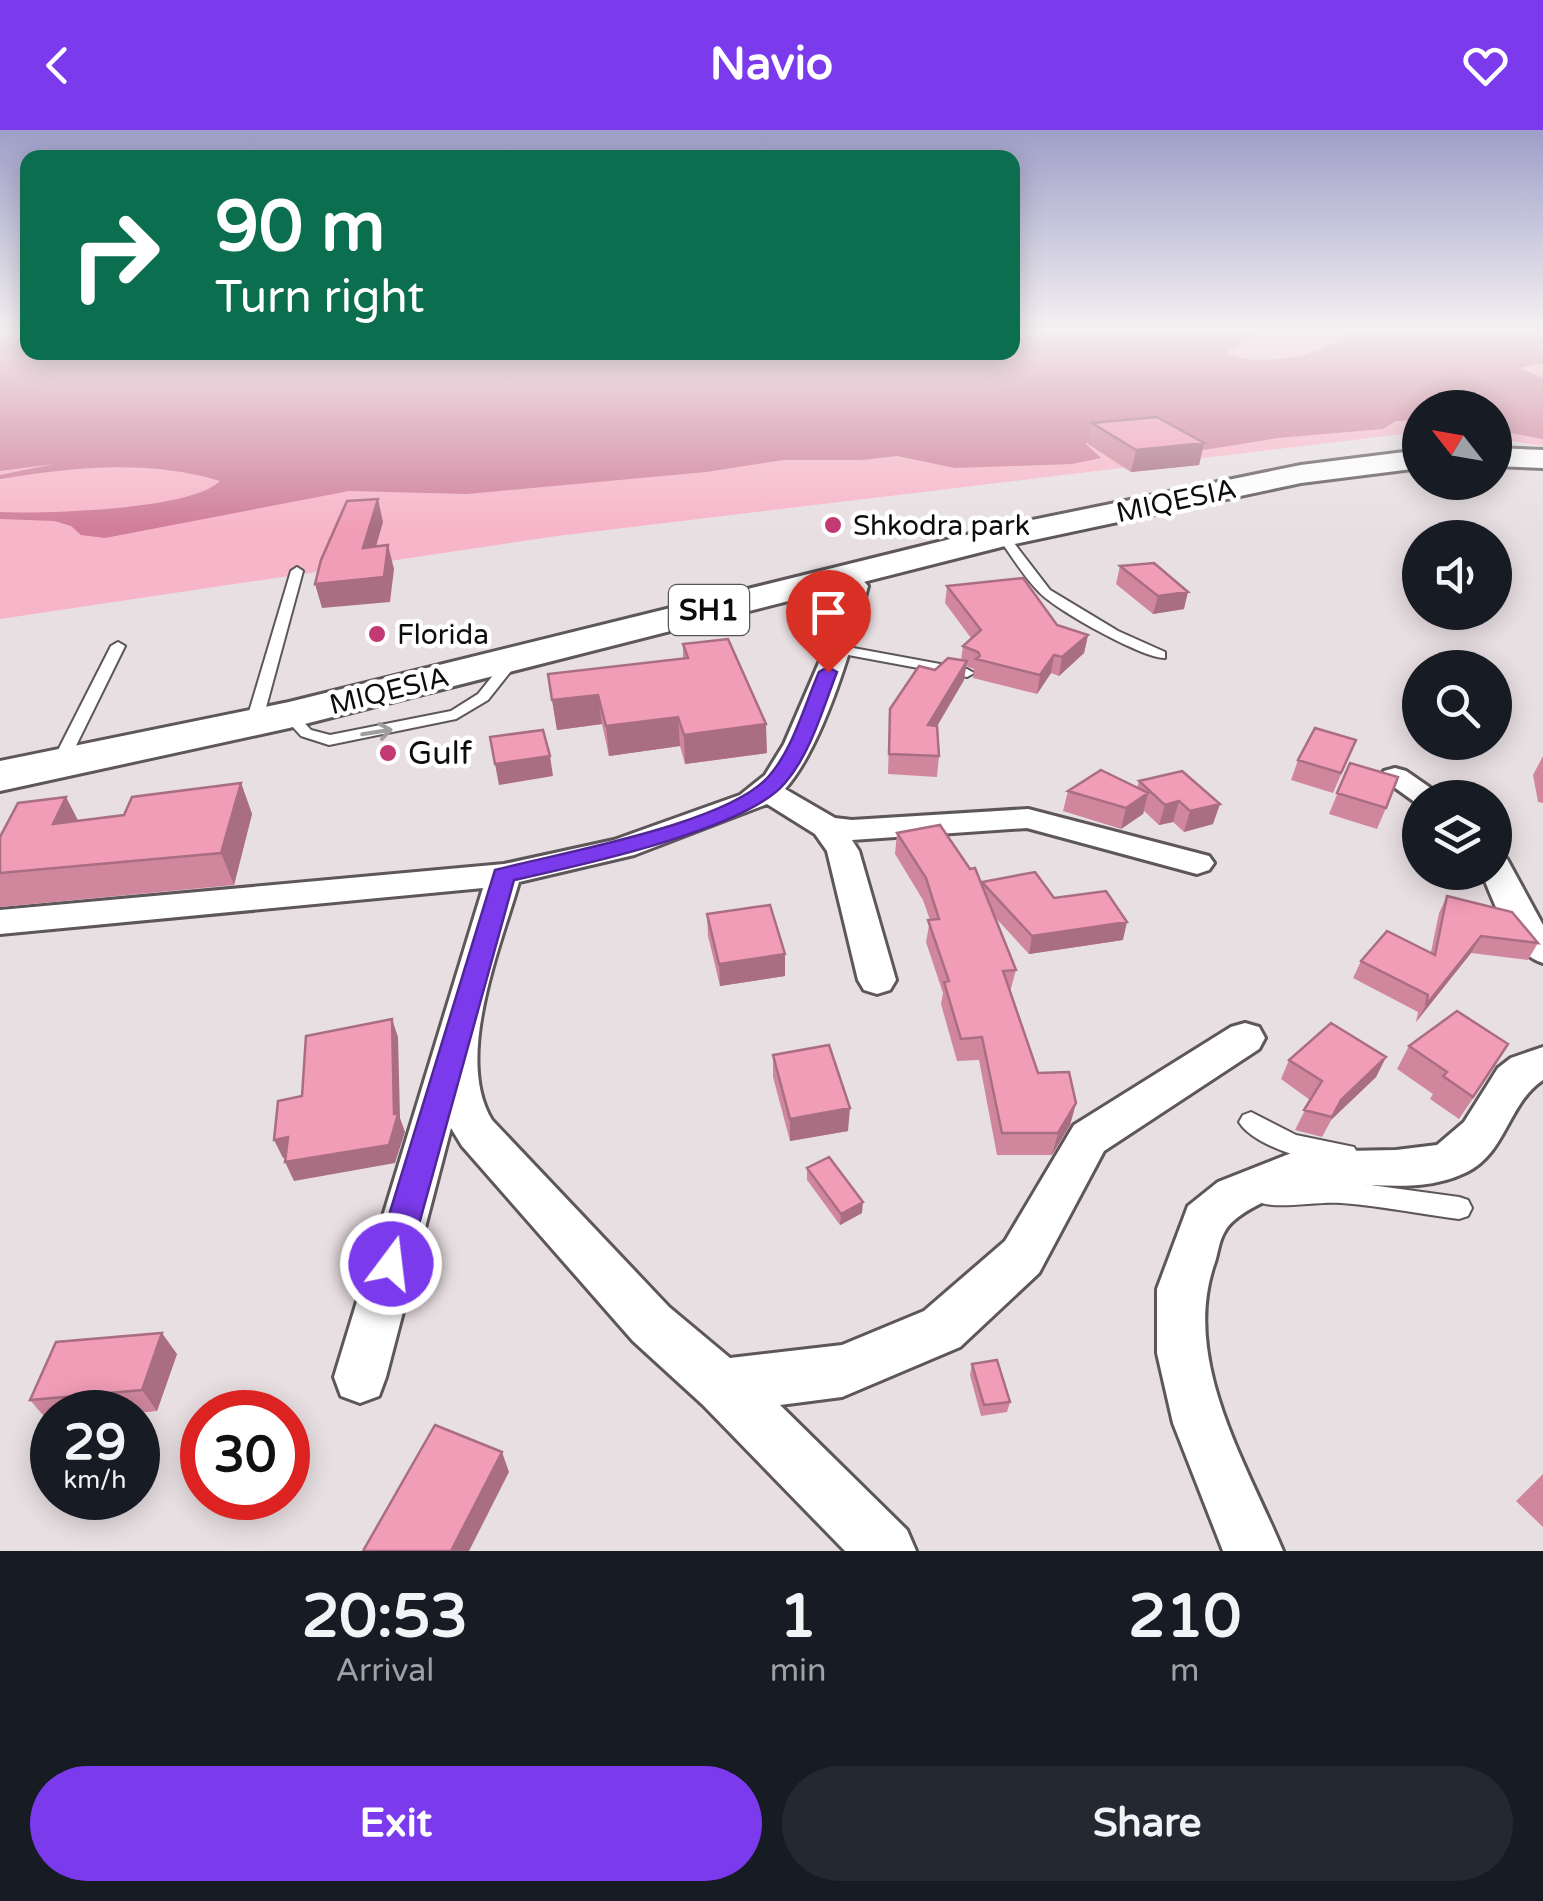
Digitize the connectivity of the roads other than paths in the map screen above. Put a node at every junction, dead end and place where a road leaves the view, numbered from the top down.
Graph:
1 (1512, 458) edge
2 (1543, 459) edge
3 (1402, 460) edge
4 (1003, 536) junction
5 (297, 571) dead end
6 (846, 575) junction
7 (118, 646) dead end
8 (837, 649) junction
9 (1160, 655) dead end
10 (967, 673) edge
11 (271, 718) junction
12 (59, 764) junction
13 (0, 776) edge
14 (1395, 777) edge
15 (1402, 781) edge
16 (767, 791) junction
17 (827, 827) junction
18 (1197, 863) dead end
19 (504, 875) junction
20 (1506, 890) edge
21 (0, 922) edge
22 (1543, 950) edge
23 (877, 980) dead end
24 (458, 1028) junction
25 (1245, 1038) dead end
26 (1543, 1063) edge
27 (1251, 1122) dead end
28 (1451, 1160) junction
29 (1226, 1204) junction
30 (1459, 1208) dead end
31 (360, 1378) dead end
32 (722, 1386) junction
33 (886, 1551) edge
34 (1253, 1551) edge

1 - 2 main road
3 - 4 main road, MIQESIA / SH1
4 - 6 main road, MIQESIA / SH1
4 - 9 lane
5 - 11 lane
6 - 8 street
6 - 11 main road, MIQESIA / SH1
7 - 12 lane
8 - 10 lane
8 - 16 street
11 - 12 main road, MIQESIA / SH1
12 - 13 main road, MIQESIA / SH1
14 - 15 street
16 - 17 street
16 - 19 street
17 - 18 street
17 - 23 street
19 - 21 street
19 - 24 street
20 - 22 street
24 - 31 street
24 - 32 street
25 - 32 street
26 - 28 street
27 - 28 lane
28 - 29 street
29 - 30 lane
29 - 34 street
32 - 33 street

